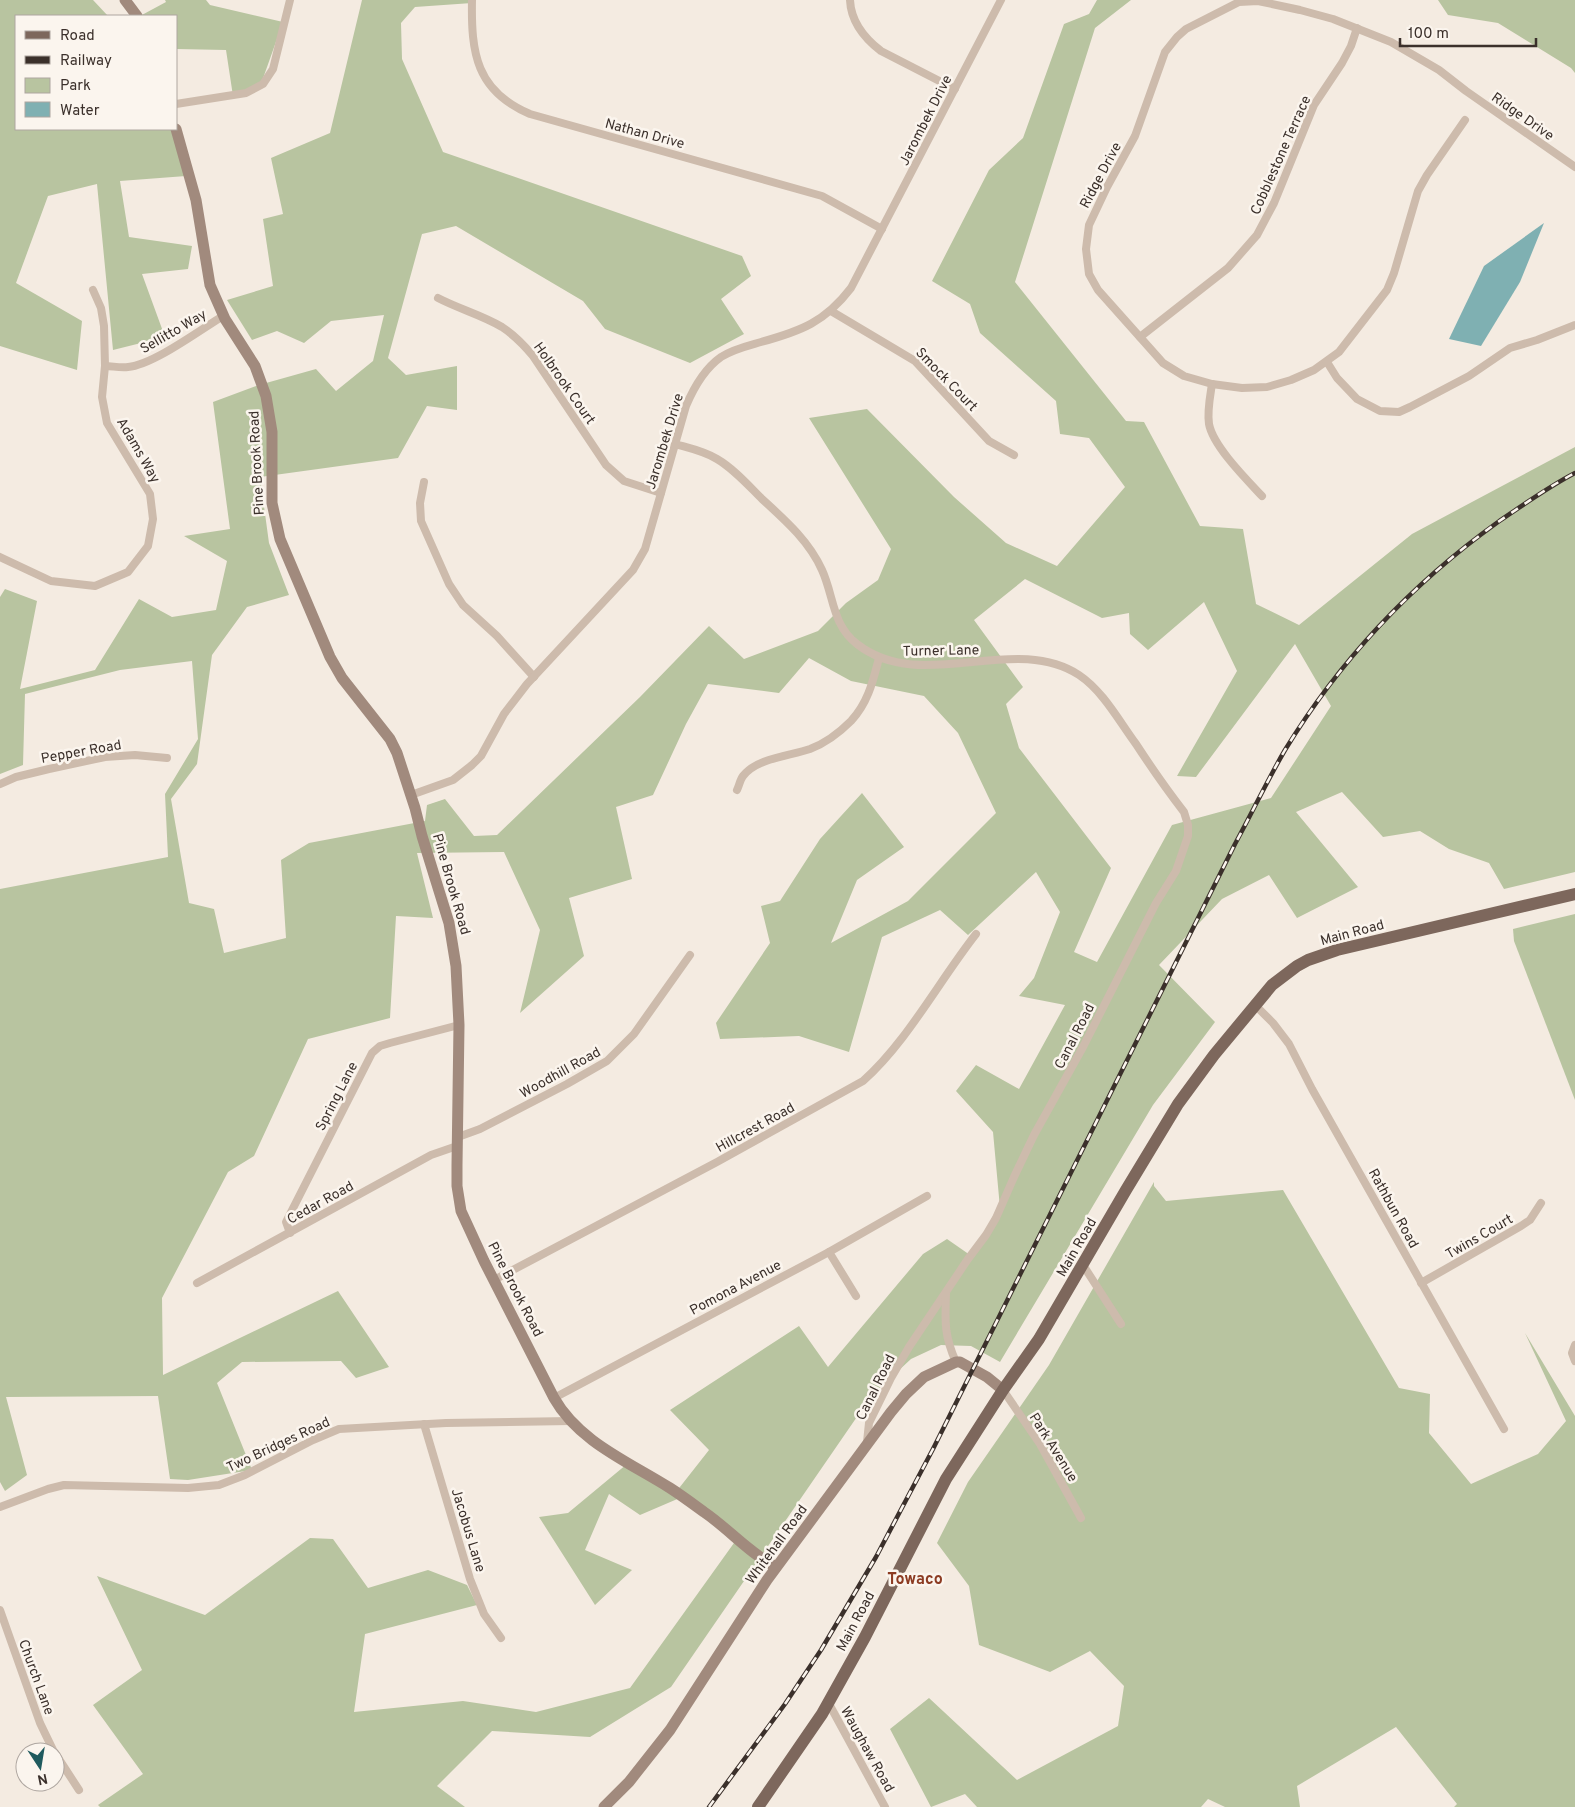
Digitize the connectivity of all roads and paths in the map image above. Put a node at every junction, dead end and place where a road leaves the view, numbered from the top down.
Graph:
1 (125, 0) edge
2 (290, 0) edge
3 (472, 0) edge
4 (850, 0) edge
5 (1001, 0) edge
6 (136, 15) edge
7 (1357, 28) junction
8 (955, 89) junction
9 (178, 104) edge
10 (1465, 120) dead end
11 (176, 130) edge
12 (1575, 168) edge
13 (882, 229) junction
14 (93, 290) dead end
15 (438, 298) dead end
16 (831, 311) junction
17 (223, 316) junction
18 (1575, 325) edge
19 (1140, 337) junction
20 (1327, 362) junction
21 (105, 366) junction
22 (1212, 384) junction
23 (675, 444) junction
24 (1014, 455) dead end
25 (424, 482) dead end
26 (661, 494) junction
27 (1262, 496) dead end
28 (0, 558) edge
29 (879, 658) junction
30 (534, 677) junction
31 (167, 758) dead end
32 (0, 784) edge
33 (1164, 786) joint
34 (737, 790) dead end
35 (411, 795) junction
36 (1575, 894) edge
37 (976, 934) dead end
38 (690, 955) dead end
39 (1255, 1005) junction
40 (459, 1026) junction
41 (457, 1141) junction
42 (927, 1196) dead end
43 (1541, 1203) dead end
44 (290, 1233) junction
45 (829, 1252) junction
46 (1083, 1265) junction
47 (494, 1280) junction
48 (197, 1283) dead end
49 (1422, 1283) junction
50 (946, 1294) junction
51 (856, 1296) dead end
52 (1121, 1324) dead end
53 (1575, 1345) edge
54 (1575, 1361) edge
55 (956, 1362) junction
56 (1003, 1390) junction
57 (554, 1398) junction
58 (571, 1421) junction
59 (424, 1424) junction
60 (1504, 1429) dead end
61 (867, 1443) junction
62 (0, 1507) edge
63 (1081, 1518) dead end
64 (776, 1567) junction
65 (0, 1610) edge
66 (501, 1638) dead end
67 (828, 1702) junction
68 (49, 1742) edge
69 (65, 1769) edge
70 (79, 1790) dead end
71 (604, 1807) edge
72 (758, 1807) edge
73 (885, 1807) edge

1 - 6 street
2 - 9 street
3 - 13 street, Nathan Drive
4 - 8 street
5 - 8 street, Jarombek Drive
7 - 12 street, Ridge Drive
7 - 19 street, Cobblestone Terrace
7 - 19 street, Ridge Drive
8 - 13 street, Jarombek Drive
10 - 20 street, Ridge Drive
11 - 17 street, Pine Brook Road
13 - 16 street, Jarombek Drive
14 - 21 street, Adams Way
15 - 26 street, Holbrook Court
16 - 23 street, Jarombek Drive
16 - 24 street, Smock Court
17 - 21 street, Sellitto Way
17 - 35 street, Pine Brook Road
18 - 20 street
19 - 22 street, Ridge Drive
20 - 22 street, Ridge Drive
21 - 28 street, Adams Way
22 - 27 street
23 - 26 street, Jarombek Drive
23 - 29 street, Turner Lane
25 - 30 street
26 - 30 street, Jarombek Drive
29 - 33 street, Turner Lane
29 - 34 street
30 - 35 street, Jarombek Drive
31 - 32 street, Pepper Road
33 - 50 street, Canal Road
35 - 40 street, Pine Brook Road
36 - 39 main road, Main Road
37 - 47 street, Hillcrest Road
38 - 41 street, Woodhill Road
39 - 46 main road, Main Road
39 - 49 street, Rathbun Road
40 - 41 street, Pine Brook Road
40 - 44 street, Spring Lane
41 - 44 street, Cedar Road
41 - 47 street, Pine Brook Road
42 - 45 street, Pomona Avenue
43 - 49 street, Twins Court
44 - 48 street, Cedar Road
45 - 51 street
45 - 57 street, Pomona Avenue
46 - 52 street
46 - 56 main road, Main Road
47 - 57 street, Pine Brook Road
49 - 60 street, Rathbun Road
50 - 55 street
50 - 61 street, Canal Road
53 - 54 street
55 - 56 street
55 - 61 street, Whitehall Road
56 - 63 street, Park Avenue
56 - 67 main road, Main Road
57 - 58 street, Pine Brook Road
58 - 59 street, Two Bridges Road
58 - 64 street, Pine Brook Road
59 - 62 street, Two Bridges Road
59 - 66 street, Jacobus Lane
61 - 64 street, Whitehall Road
64 - 71 street, Whitehall Road
65 - 68 street, Church Lane
67 - 72 main road, Main Road
67 - 73 street, Waughaw Road
69 - 70 street, Church Lane

